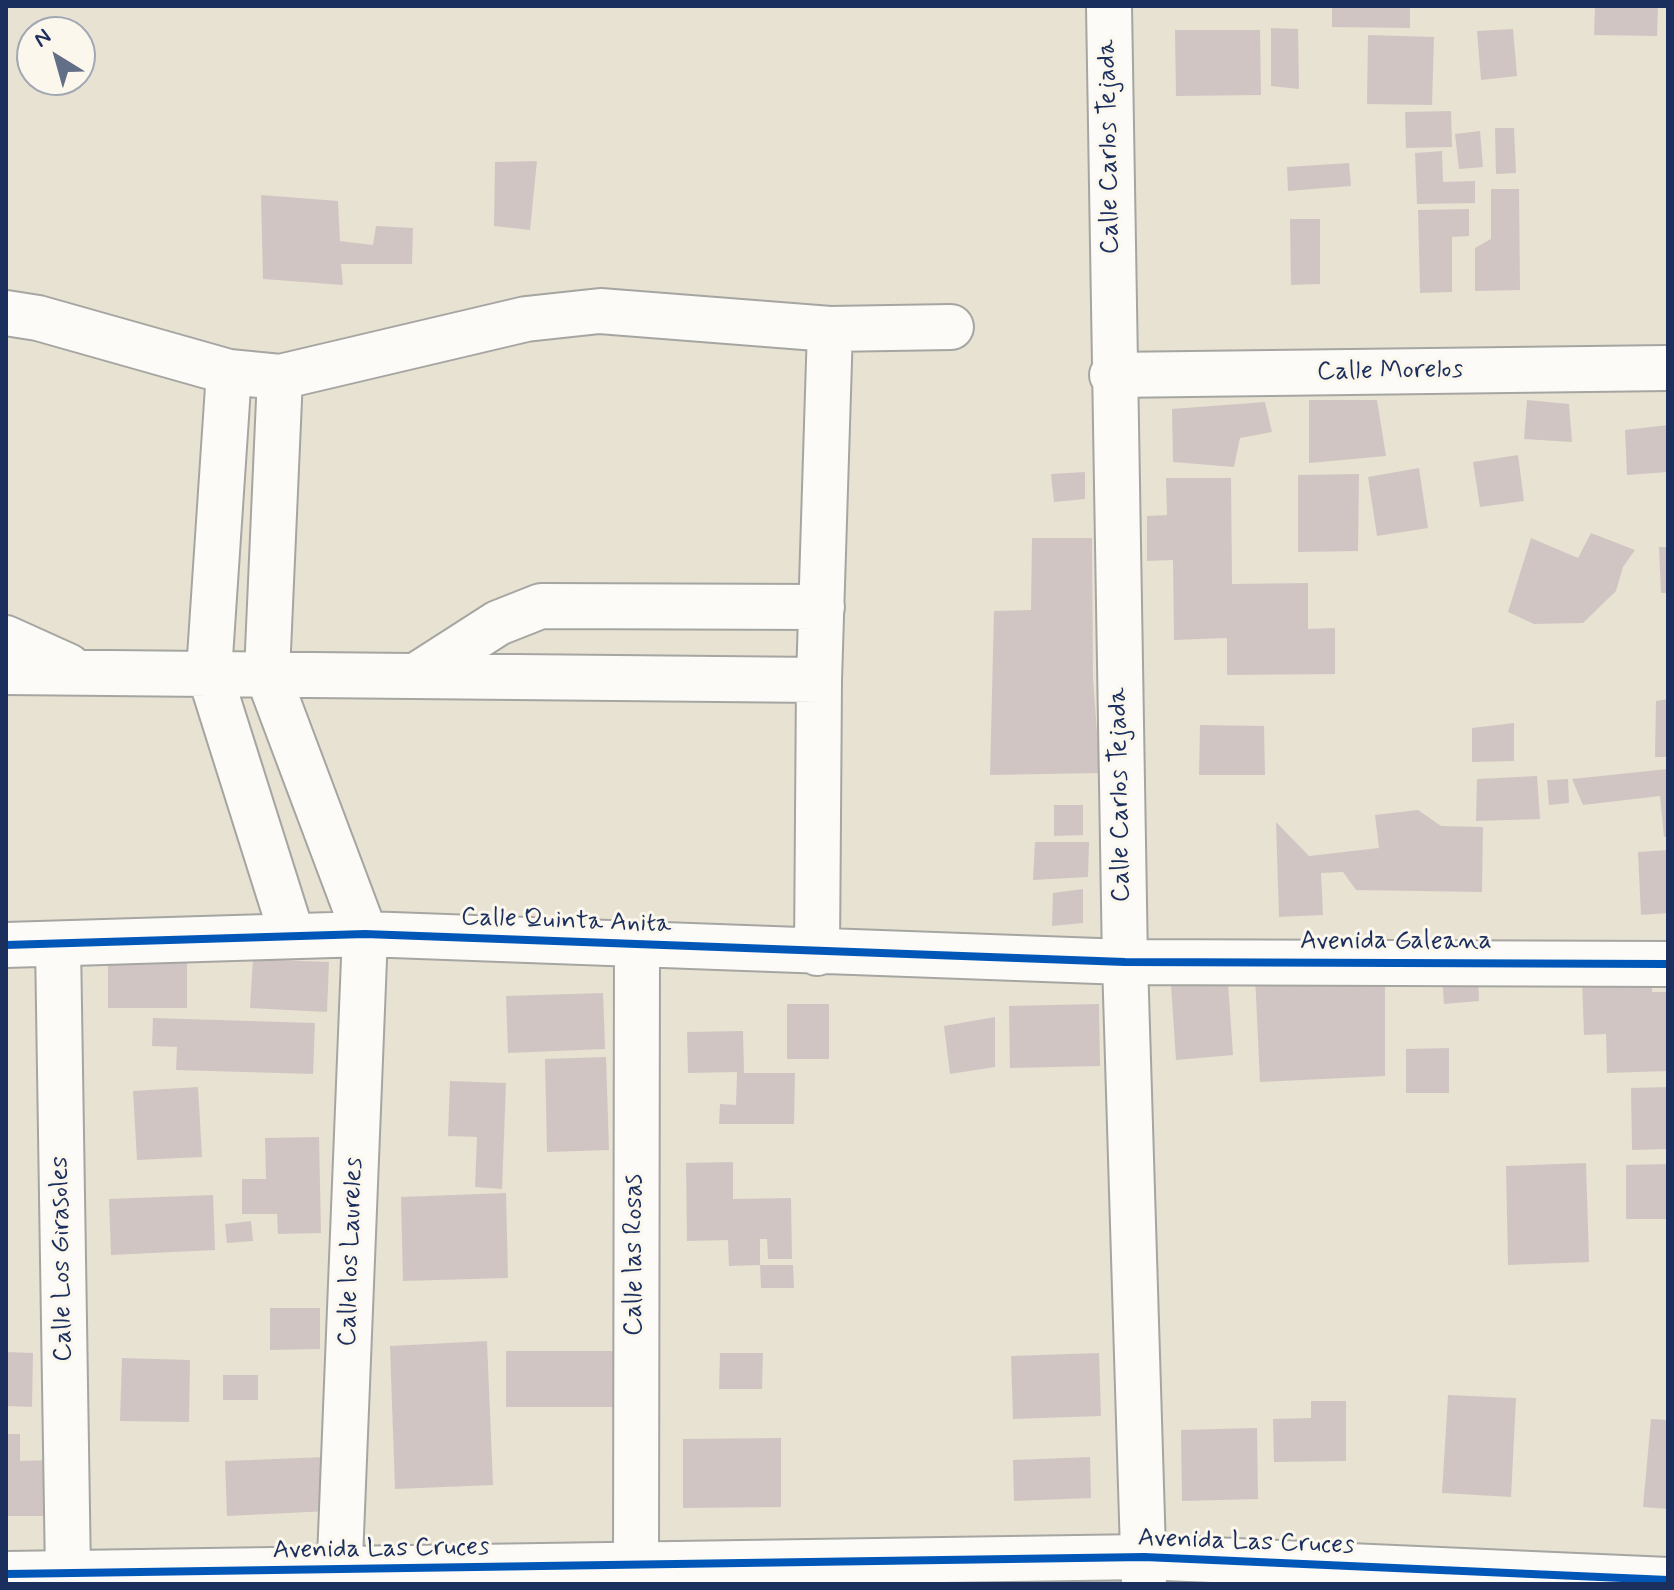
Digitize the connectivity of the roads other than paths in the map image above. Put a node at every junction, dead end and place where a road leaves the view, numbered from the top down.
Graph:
1 (1109, 6) edge
2 (6, 313) edge
3 (951, 327) dead end
4 (830, 329) junction
5 (1668, 368) edge
6 (229, 372) junction
7 (1112, 375) junction
8 (280, 377) junction
9 (822, 607) junction
10 (6, 638) edge
11 (6, 672) edge
12 (81, 672) junction
13 (209, 672) junction
14 (267, 673) junction
15 (417, 675) junction
16 (819, 680) junction
17 (365, 934) junction
18 (292, 935) junction
19 (58, 944) junction
20 (637, 944) junction
21 (6, 945) edge
22 (817, 953) junction
23 (1125, 962) junction
24 (1668, 964) edge
25 (636, 1567) junction
26 (1144, 1571) edge
27 (68, 1573) junction
28 (6, 1574) edge
29 (810, 1574) edge
30 (478, 1576) edge
31 (340, 1577) edge
32 (160, 1578) edge
33 (1668, 1580) edge

1 - 7 street, Calle Carlos Tejada
2 - 6 street
3 - 4 street
4 - 8 street
4 - 9 street
5 - 7 street, Calle Morelos
6 - 8 street
6 - 13 street
7 - 23 street, Calle Carlos Tejada
8 - 14 street
9 - 15 street
9 - 16 street
10 - 12 street
11 - 12 street
12 - 13 street
13 - 14 street
13 - 18 street
14 - 15 street
14 - 17 street
15 - 16 street
16 - 22 street
17 - 18 street, Calle Quinta Anita
17 - 20 street, Calle Quinta Anita
17 - 31 street, Calle los Laureles
18 - 19 street, Calle Quinta Anita
19 - 21 street, Calle Quinta Anita
19 - 27 street, Calle Los Girasoles
20 - 22 street, Calle Quinta Anita
20 - 25 street, Calle las Rosas
22 - 23 street, Calle Quinta Anita
23 - 24 street, Avenida Galeana
23 - 26 street, Calle Carlos Tejada
25 - 29 street, Avenida Las Cruces
25 - 30 street, Avenida Las Cruces
26 - 29 street, Avenida Las Cruces
26 - 33 street, Avenida Las Cruces
27 - 28 street, Avenida Las Cruces
27 - 32 street, Avenida Las Cruces
30 - 31 street, Avenida Las Cruces
31 - 32 street, Avenida Las Cruces

